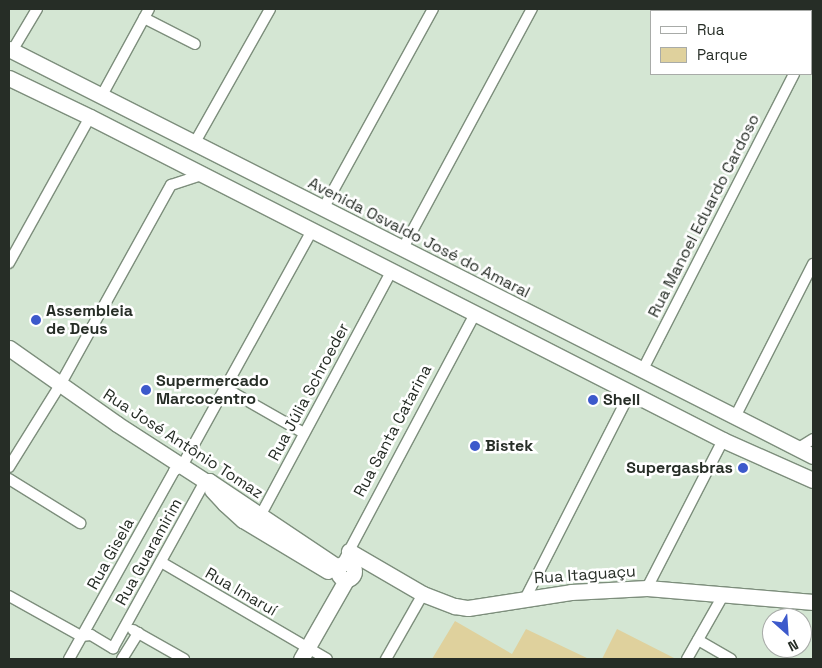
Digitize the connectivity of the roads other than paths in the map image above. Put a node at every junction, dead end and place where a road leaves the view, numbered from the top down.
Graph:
1 (37, 9) edge
2 (270, 9) edge
3 (433, 9) edge
4 (532, 9) edge
5 (146, 13) edge
6 (195, 44) dead end
7 (10, 50) edge
8 (9, 74) edge
9 (793, 75) edge
10 (9, 78) edge
11 (100, 97) junction
12 (90, 117) junction
13 (194, 144) junction
14 (201, 175) junction
15 (323, 209) junction
16 (311, 232) junction
17 (402, 250) junction
18 (9, 263) edge
19 (813, 264) edge
20 (449, 271) junction
21 (391, 272) junction
22 (436, 293) junction
23 (475, 314) junction
24 (9, 348) edge
25 (642, 372) junction
26 (60, 385) junction
27 (225, 388) junction
28 (630, 393) junction
29 (735, 417) junction
30 (696, 426) junction
31 (755, 428) junction
32 (304, 433) junction
33 (813, 439) edge
34 (723, 440) junction
35 (797, 449) junction
36 (813, 456) edge
37 (182, 466) junction
38 (9, 467) edge
39 (789, 468) junction
40 (813, 474) edge
41 (9, 479) edge
42 (813, 480) edge
43 (205, 481) junction
44 (257, 521) junction
45 (80, 523) dead end
46 (160, 562) junction
47 (345, 568) junction
48 (647, 588) junction
49 (423, 594) junction
50 (724, 594) junction
51 (9, 596) edge
52 (526, 598) junction
53 (813, 602) edge
54 (126, 625) junction
55 (138, 633) junction
56 (82, 636) junction
57 (698, 640) junction
58 (304, 654) edge
59 (69, 659) edge
60 (122, 659) edge
61 (184, 659) edge
62 (326, 659) edge
63 (386, 659) edge
64 (687, 659) edge
65 (731, 659) edge

1 - 7 street
2 - 13 street
3 - 15 street
4 - 17 street
5 - 6 street
5 - 11 street
7 - 8 main road
7 - 11 main road, Avenida Osvaldo José do Amaral
9 - 25 street, Rua Manoel Eduardo Cardoso
10 - 12 main road
11 - 13 main road, Avenida Osvaldo José do Amaral
12 - 14 main road
12 - 18 street
13 - 15 main road, Avenida Osvaldo José do Amaral
14 - 16 main road
14 - 26 street
15 - 17 main road, Avenida Osvaldo José do Amaral
16 - 21 main road
16 - 27 street, Rua Gisela
17 - 20 main road, Avenida Osvaldo José do Amaral
19 - 29 street
20 - 22 main road
20 - 25 main road, Avenida Osvaldo José do Amaral
21 - 22 main road
21 - 32 street, Rua Júlia Schroeder
22 - 23 main road
23 - 28 main road
23 - 47 street, Rua Santa Catarina
24 - 26 main road, Rua José Antônio Tomaz
25 - 29 main road, Avenida Osvaldo José do Amaral
26 - 37 main road, Rua José Antônio Tomaz
26 - 38 street
27 - 32 street
27 - 37 street, Rua Gisela
28 - 30 main road
28 - 52 street
29 - 31 main road, Avenida Osvaldo José do Amaral
30 - 31 main road
30 - 34 main road
31 - 35 main road, Avenida Osvaldo José do Amaral
32 - 44 street, Rua Júlia Schroeder
33 - 35 street
34 - 39 main road
34 - 48 street
35 - 36 main road, Avenida Osvaldo José do Amaral
37 - 43 main road, Rua José Antônio Tomaz
37 - 56 street, Rua Gisela
39 - 40 main road
39 - 42 main road
41 - 45 street
43 - 44 main road, Rua José Antônio Tomaz
43 - 46 street, Rua Guaramirim
44 - 47 main road, Rua José Antônio Tomaz
46 - 54 street, Rua Guaramirim
46 - 58 street, Rua Imaruí
47 - 49 main road, Rua Itaguaçu
47 - 58 main road, Rua Santa Catarina
48 - 50 main road, Rua Itaguaçu
48 - 52 main road, Rua Itaguaçu
49 - 52 main road, Rua Itaguaçu
49 - 63 street
50 - 53 main road, Rua Itaguaçu
50 - 57 street
51 - 56 street
54 - 55 street, Rua Guaramirim
54 - 56 street
55 - 60 street
55 - 61 street, Rua Guaramirim
56 - 59 street, Rua Gisela
57 - 64 street
57 - 65 street
58 - 62 street, Rua Imaruí

